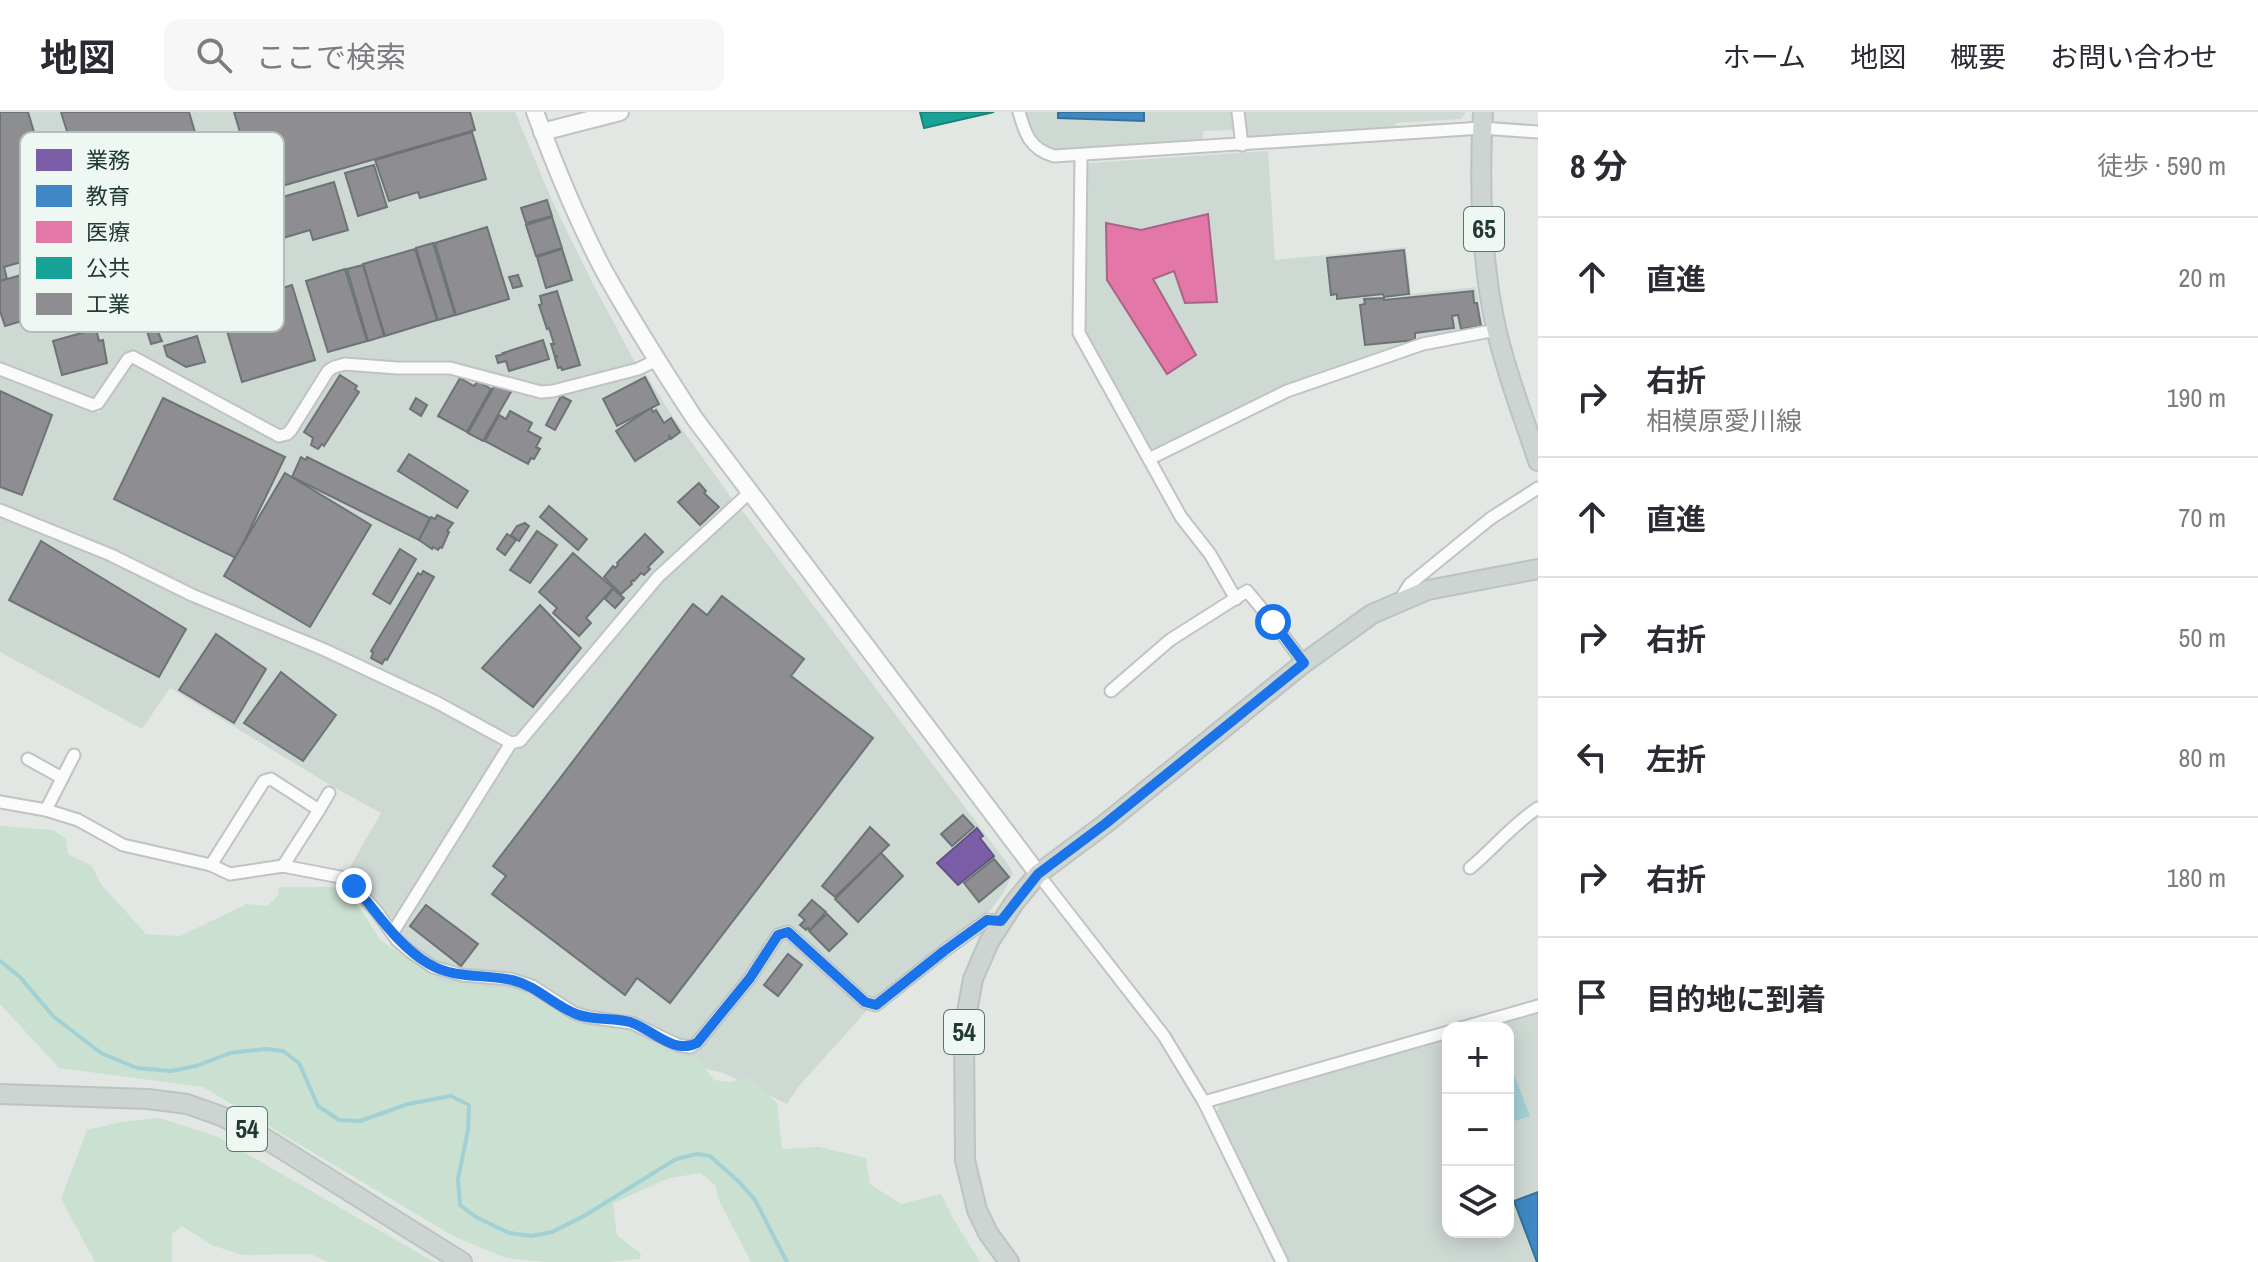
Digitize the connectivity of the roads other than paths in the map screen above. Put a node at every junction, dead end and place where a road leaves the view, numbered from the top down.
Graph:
1 (535, 112) edge
2 (620, 112) edge
3 (1019, 112) edge
4 (1238, 112) edge
5 (1482, 120) edge
6 (542, 132) junction
7 (1538, 132) edge
8 (1242, 145) junction
9 (1081, 155) junction
10 (1496, 330) junction
11 (657, 360) junction
12 (0, 369) edge
13 (1537, 453) edge
14 (1149, 459) junction
15 (1538, 488) edge
16 (749, 493) junction
17 (0, 510) edge
18 (1538, 569) edge
19 (1236, 599) junction
20 (1399, 601) junction
21 (1304, 663) junction
22 (1111, 691) dead end
23 (511, 743) junction
24 (74, 755) dead end
25 (28, 759) dead end
26 (62, 778) junction
27 (329, 793) dead end
28 (0, 802) edge
29 (1538, 808) edge
30 (46, 810) junction
31 (319, 810) junction
32 (211, 865) junction
33 (283, 866) junction
34 (1470, 868) dead end
35 (1038, 874) junction
36 (1001, 921) junction
37 (393, 932) junction
38 (1538, 1006) edge
39 (1482, 1022) edge
40 (1442, 1034) edge
41 (0, 1094) edge
42 (1204, 1102) junction
43 (462, 1262) edge
44 (1009, 1262) edge
45 (1282, 1262) edge

1 - 6 street
2 - 6 street
3 - 9 street
4 - 8 street
5 - 7 street
5 - 8 street
5 - 10 main road, 65
6 - 11 street
8 - 9 street
9 - 14 street
10 - 13 main road, 65
10 - 14 street
11 - 12 street
11 - 16 street
14 - 19 street
15 - 20 street
16 - 23 street
16 - 35 street
17 - 23 street
18 - 20 main road, 54
19 - 21 street
19 - 22 street
20 - 21 main road, 54
21 - 35 main road, 54
23 - 37 street
24 - 26 street
25 - 26 street
26 - 30 street
27 - 31 street
28 - 30 street
29 - 34 street
30 - 32 street
31 - 32 street
31 - 33 street
32 - 33 street
33 - 37 street
35 - 36 main road, 54
35 - 42 street
36 - 37 street
36 - 44 main road, 54
38 - 39 street
40 - 42 street
41 - 43 main road, 54
42 - 45 street

